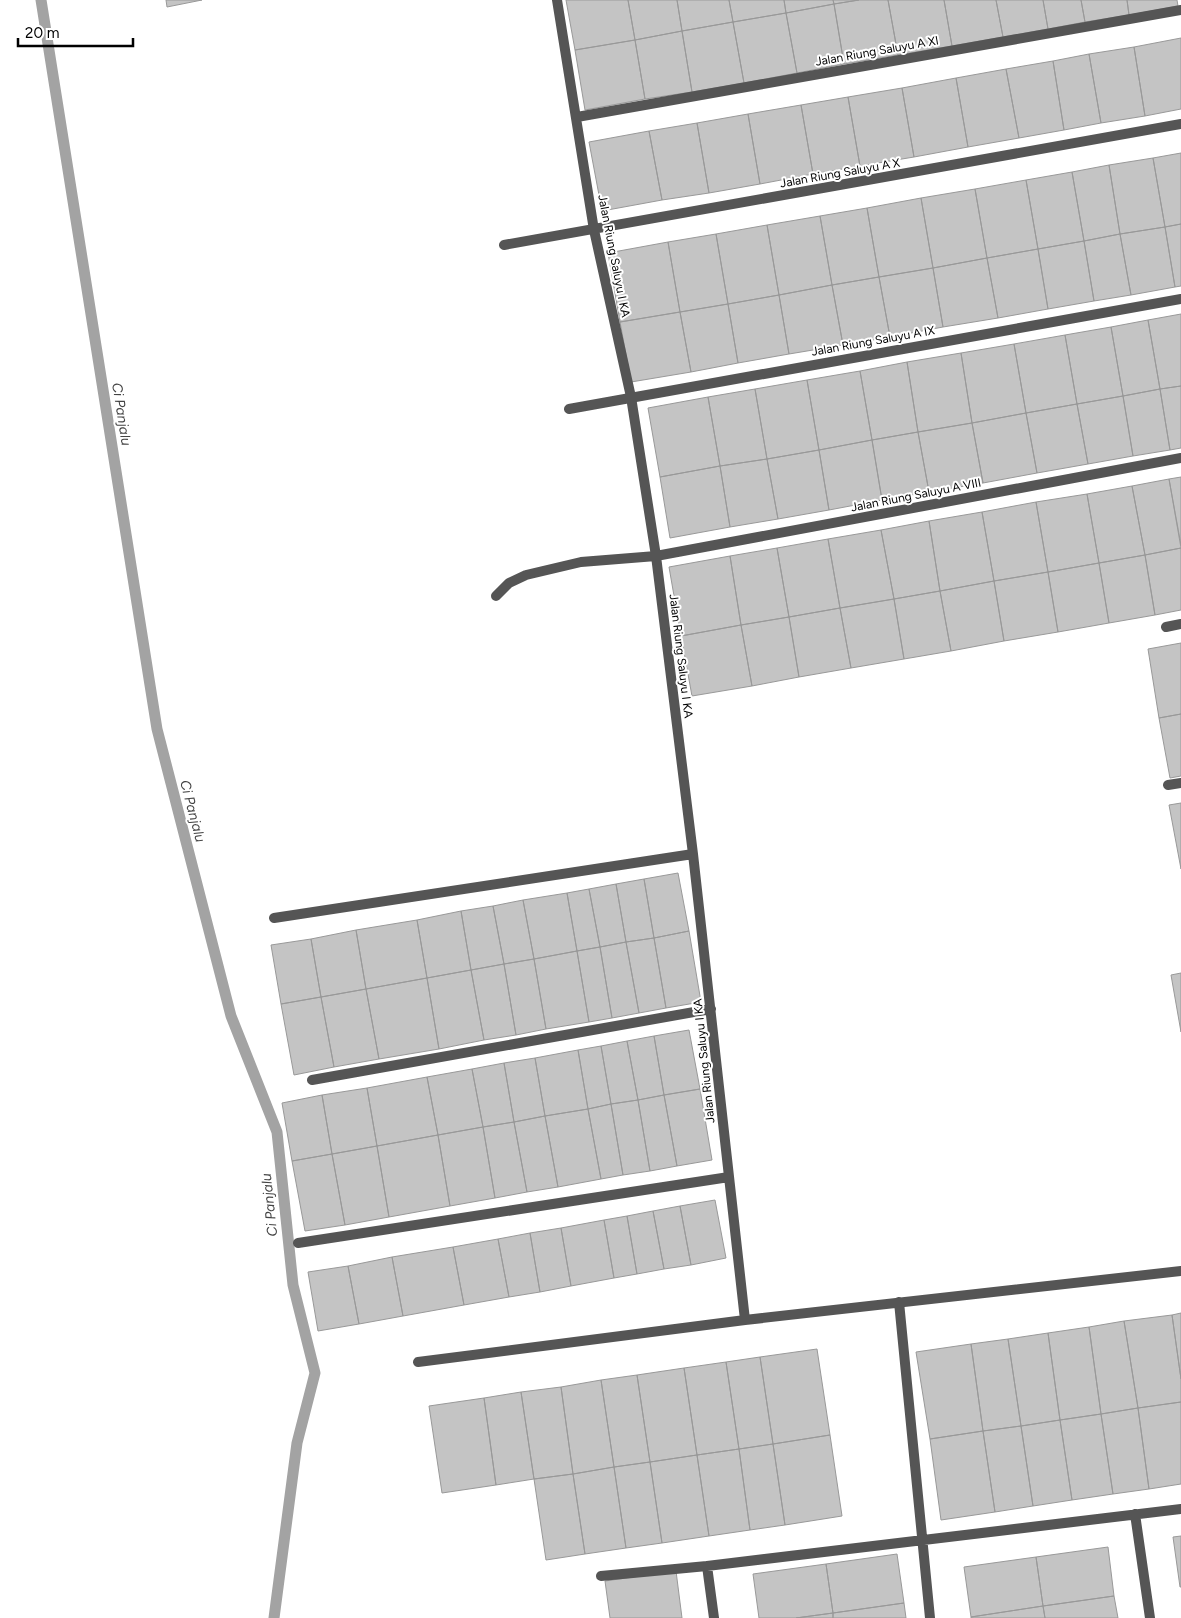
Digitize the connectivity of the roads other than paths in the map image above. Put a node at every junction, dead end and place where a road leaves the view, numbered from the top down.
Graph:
1 (557, 0) edge
2 (1181, 10) edge
3 (577, 117) junction
4 (1181, 124) edge
5 (594, 230) junction
6 (504, 245) dead end
7 (1181, 299) edge
8 (631, 397) junction
9 (569, 409) dead end
10 (1181, 458) edge
11 (656, 556) junction
12 (496, 596) dead end
13 (1181, 624) edge
14 (1166, 627) dead end
15 (1181, 783) edge
16 (1168, 785) dead end
17 (693, 854) junction
18 (274, 918) dead end
19 (711, 1009) junction
20 (312, 1080) dead end
21 (729, 1177) junction
22 (298, 1243) dead end
23 (1181, 1271) edge
24 (899, 1302) junction
25 (745, 1320) junction
26 (418, 1362) dead end
27 (1181, 1509) edge
28 (1135, 1514) junction
29 (922, 1540) junction
30 (707, 1566) junction
31 (601, 1576) dead end
32 (714, 1618) edge
33 (930, 1618) edge
34 (1150, 1618) edge

1 - 3 street, Jalan Riung Saluyu I KA
2 - 3 street, Jalan Riung Saluyu A XI
3 - 5 street, Jalan Riung Saluyu I KA
4 - 5 street, Jalan Riung Saluyu A X
5 - 6 street, Jalan Riung Saluyu A X
5 - 8 street, Jalan Riung Saluyu I KA
7 - 8 street, Jalan Riung Saluyu A IX
8 - 9 street, Jalan Riung Saluyu A IX
8 - 11 street, Jalan Riung Saluyu I KA
10 - 11 street, Jalan Riung Saluyu A VIII
11 - 12 street, Jalan Riung Saluyu A VIII
11 - 17 street, Jalan Riung Saluyu I KA
13 - 14 street
15 - 16 street
17 - 18 street
17 - 19 street, Jalan Riung Saluyu I KA
19 - 20 street
19 - 21 street, Jalan Riung Saluyu I KA
21 - 22 street
21 - 25 street, Jalan Riung Saluyu I KA
23 - 24 street
24 - 25 street
24 - 29 street
25 - 26 street
27 - 28 street
28 - 29 street
28 - 34 street
29 - 30 street
29 - 33 street
30 - 31 street
30 - 32 street

